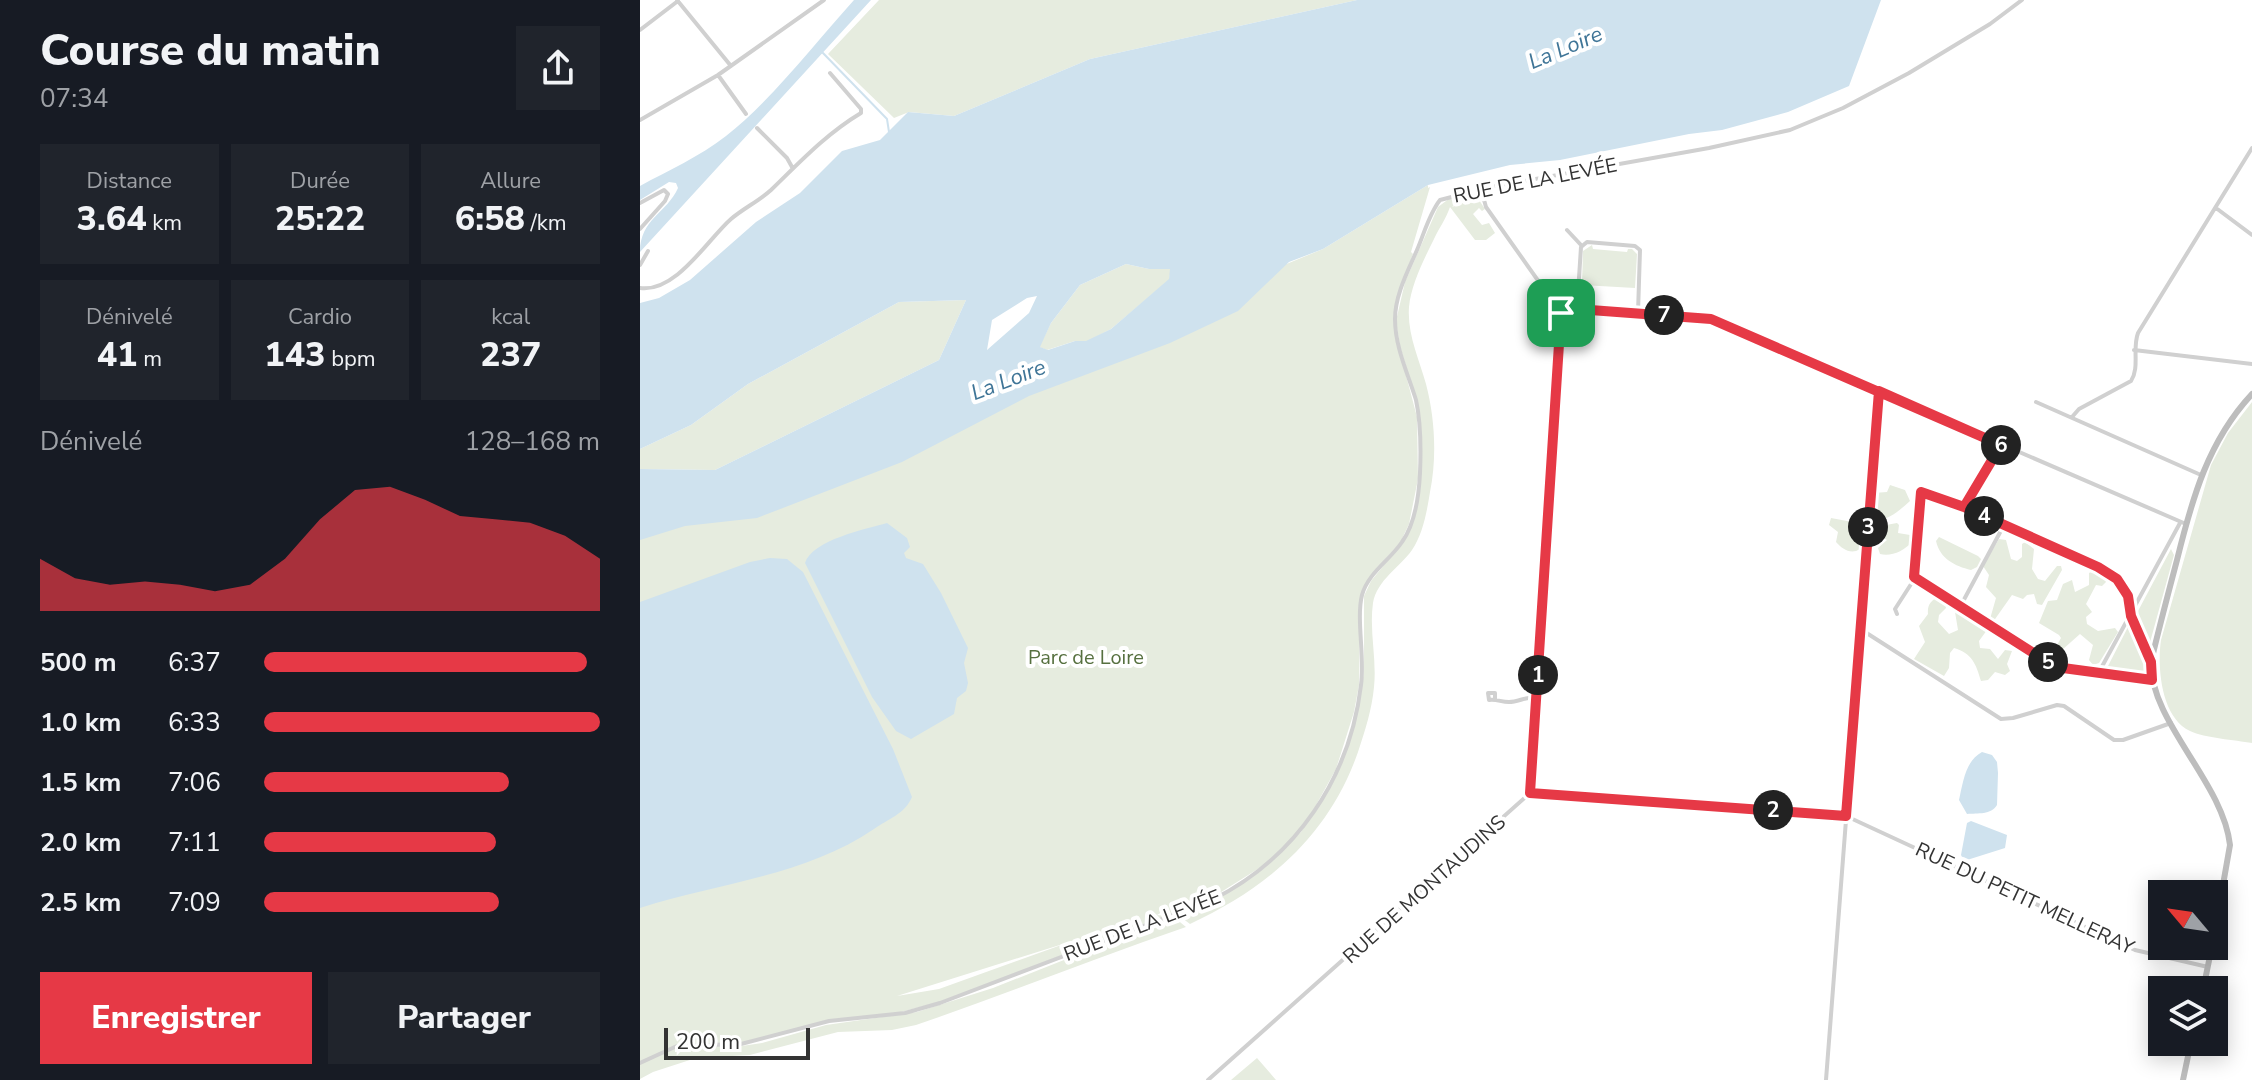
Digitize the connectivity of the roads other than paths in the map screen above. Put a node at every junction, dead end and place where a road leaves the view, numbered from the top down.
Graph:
1 (677, 0) edge
2 (2022, 0) edge
3 (822, 1) edge
4 (640, 30) edge
5 (731, 66) junction
6 (830, 73) dead end
7 (718, 75) junction
8 (746, 114) dead end
9 (640, 120) edge
10 (757, 128) dead end
11 (2252, 148) edge
12 (792, 167) junction
13 (1481, 189) junction
14 (640, 203) edge
15 (2215, 207) junction
16 (640, 229) edge
17 (1567, 230) dead end
18 (2252, 235) edge
19 (1581, 245) junction
20 (648, 251) dead end
21 (640, 265) edge
22 (640, 288) edge
23 (1577, 309) junction
24 (1561, 313) junction
25 (1638, 313) junction
26 (2134, 350) junction
27 (2252, 364) edge
28 (1879, 391) junction
29 (2252, 394) edge
30 (2036, 402) dead end
31 (2072, 417) junction
32 (2001, 445) junction
33 (2201, 475) junction
34 (1964, 507) junction
35 (2183, 523) junction
36 (2004, 525) junction
37 (1916, 579) junction
38 (1960, 607) junction
39 (1897, 614) dead end
40 (2131, 616) junction
41 (1860, 631) junction
42 (2151, 662) junction
43 (2099, 672) junction
44 (2152, 680) junction
45 (1536, 698) junction
46 (1495, 699) dead end
47 (2171, 723) junction
48 (1530, 793) junction
49 (1846, 816) junction
50 (2224, 880) edge
51 (2209, 960) edge
52 (2208, 967) junction
53 (2206, 976) edge
54 (2188, 1056) edge
55 (640, 1063) edge
56 (1208, 1080) edge
57 (1826, 1080) edge
58 (2183, 1080) edge

1 - 4 street
1 - 5 street
2 - 13 street, RUE DE LA LEVÉE
3 - 5 street
5 - 7 street
6 - 12 street
7 - 8 street
7 - 9 street
10 - 12 street
11 - 15 street
12 - 22 street
13 - 24 street
13 - 55 street, RUE DE LA LEVÉE
14 - 16 street
15 - 18 street
15 - 26 street
17 - 19 street
19 - 23 street
19 - 25 street
20 - 21 street
23 - 24 street
23 - 25 street
24 - 45 street
25 - 28 street
26 - 27 street
26 - 31 street
28 - 32 street
28 - 41 street
29 - 33 street
30 - 31 street
31 - 33 street
32 - 34 street
32 - 35 street
33 - 35 street
34 - 36 street
34 - 37 street
35 - 40 street
35 - 42 street
36 - 38 street
36 - 40 street
37 - 38 street
37 - 39 street
38 - 43 street
40 - 42 street
40 - 43 street
41 - 47 street
41 - 49 street
42 - 44 street
43 - 44 street
44 - 47 street
45 - 46 street
45 - 48 street
47 - 50 street
48 - 49 street
48 - 56 street, RUE DE MONTAUDINS
49 - 52 street, RUE DU PETIT MELLERAY
49 - 57 street
51 - 52 street
52 - 53 street
54 - 58 street

